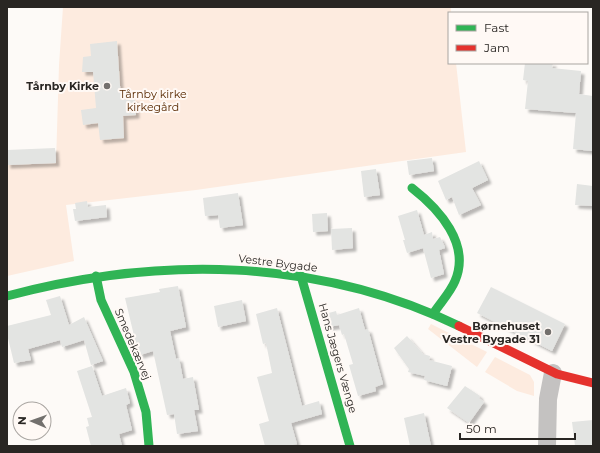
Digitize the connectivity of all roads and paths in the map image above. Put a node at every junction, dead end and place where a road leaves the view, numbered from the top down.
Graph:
1 (412, 188) dead end
2 (96, 276) junction
3 (301, 276) junction
4 (7, 296) edge
5 (433, 314) junction
6 (553, 373) junction
7 (593, 383) edge
8 (149, 446) edge
9 (350, 446) edge
10 (547, 446) edge

1 - 5 street
2 - 3 street, Vestre Bygade
2 - 4 street, Vestre Bygade
2 - 8 street, Smedekærvej
3 - 5 street, Vestre Bygade
3 - 9 street, Hans Jægers Vænge
5 - 6 street, Vestre Bygade
6 - 7 street, Vestre Bygade
6 - 10 street

